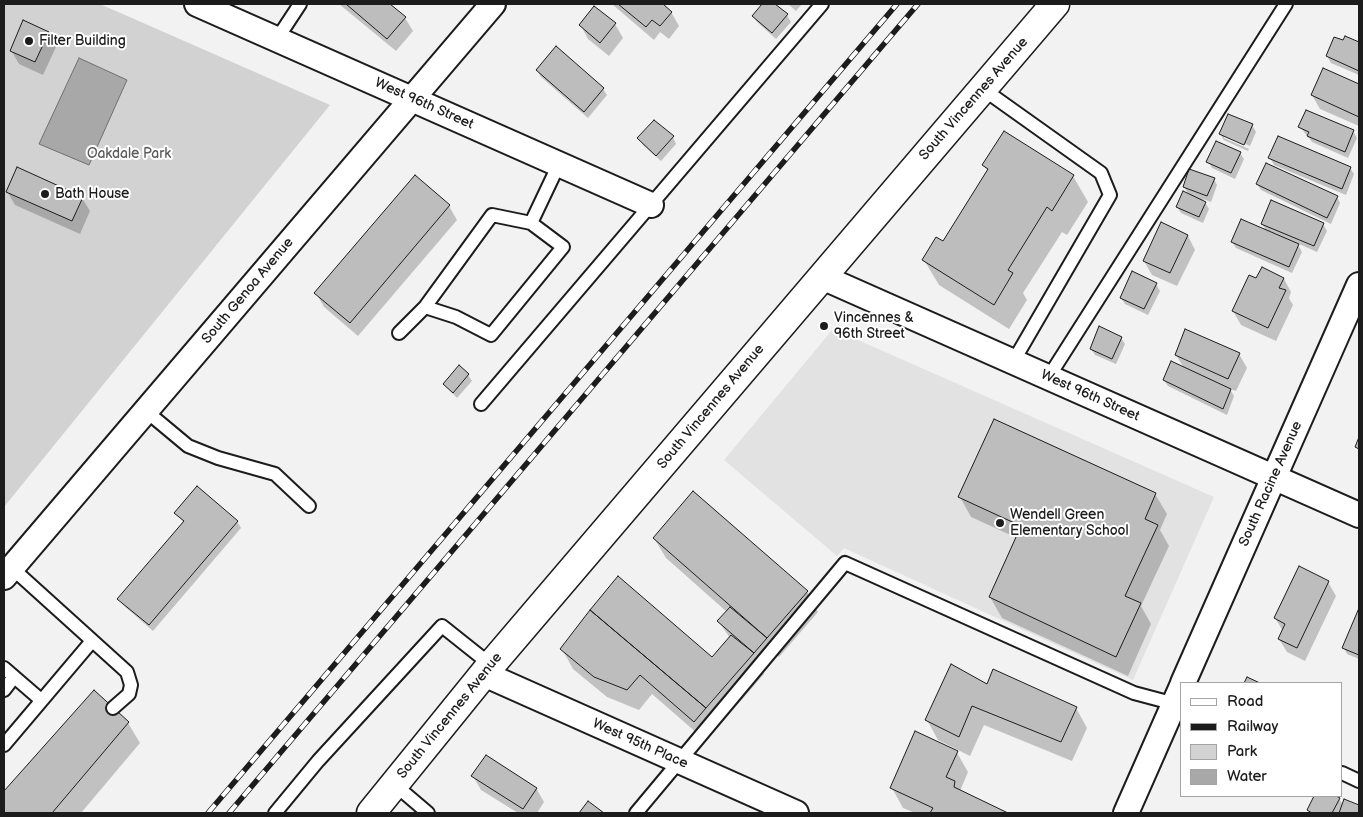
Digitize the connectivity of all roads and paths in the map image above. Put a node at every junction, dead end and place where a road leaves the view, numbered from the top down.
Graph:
1 (197, 4) edge
2 (300, 4) edge
3 (493, 4) edge
4 (822, 4) edge
5 (1055, 4) edge
6 (1286, 4) edge
7 (277, 39) junction
8 (983, 88) junction
9 (411, 100) junction
10 (559, 164) junction
11 (651, 206) junction
12 (531, 223) junction
13 (822, 277) junction
14 (1359, 285) edge
15 (425, 307) junction
16 (399, 333) dead end
17 (1013, 362) junction
18 (1048, 378) junction
19 (482, 404) dead end
20 (146, 411) junction
21 (1274, 478) junction
22 (309, 506) dead end
23 (1359, 515) edge
24 (8, 573) edge
25 (92, 641) junction
26 (4, 668) edge
27 (488, 669) junction
28 (14, 677) junction
29 (1186, 682) edge
30 (4, 690) edge
31 (1180, 695) edge
32 (41, 700) junction
33 (113, 708) dead end
34 (4, 745) edge
35 (679, 761) junction
36 (1343, 773) edge
37 (1359, 781) edge
38 (394, 784) junction
39 (373, 812) edge
40 (275, 813) edge
41 (428, 813) edge
42 (636, 813) edge
43 (796, 813) edge
44 (1126, 813) edge

1 - 7 street, West 96th Street
2 - 7 lane
3 - 9 street, South Genoa Avenue
4 - 11 lane
5 - 8 main road, South Vincennes Avenue
6 - 18 lane
7 - 9 street, West 96th Street
8 - 13 main road, South Vincennes Avenue
8 - 17 lane
9 - 10 street, West 96th Street
9 - 20 street, South Genoa Avenue
10 - 11 street, West 96th Street
10 - 12 lane
11 - 19 lane
12 - 15 lane
12 - 15 lane
13 - 17 street, West 96th Street
13 - 27 main road, South Vincennes Avenue
14 - 21 street, South Racine Avenue
15 - 16 lane
17 - 18 street, West 96th Street
18 - 21 street, West 96th Street
20 - 22 lane
20 - 24 street, South Genoa Avenue
21 - 23 street, West 96th Street
21 - 29 street, South Racine Avenue
24 - 25 lane
25 - 32 lane
25 - 33 lane
26 - 28 lane
27 - 35 street, West 95th Place
27 - 38 main road, South Vincennes Avenue
27 - 40 lane
28 - 30 lane
28 - 32 lane
31 - 35 lane
31 - 44 street, South Racine Avenue
32 - 34 lane
35 - 42 lane
35 - 43 street, West 95th Place
36 - 37 lane
38 - 39 main road, South Vincennes Avenue
38 - 41 lane

